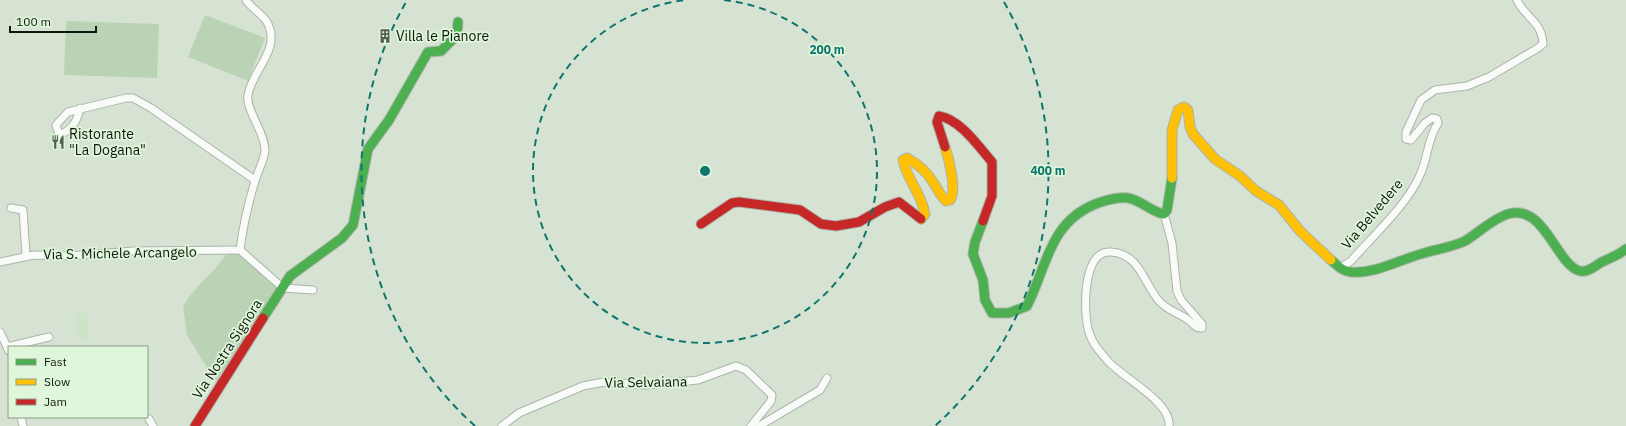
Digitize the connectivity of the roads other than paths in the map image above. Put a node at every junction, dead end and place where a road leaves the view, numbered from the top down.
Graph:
1 (246, 0) edge
2 (1516, 0) edge
3 (458, 22) dead end
4 (80, 108) dead end
5 (255, 180) junction
6 (11, 208) dead end
7 (1164, 214) junction
8 (701, 224) dead end
9 (1626, 249) edge
10 (240, 250) junction
11 (26, 255) junction
12 (0, 262) edge
13 (1342, 270) junction
14 (283, 288) junction
15 (313, 290) dead end
16 (0, 332) edge
17 (49, 337) dead end
18 (18, 346) edge
19 (8, 349) edge
20 (827, 378) dead end
21 (195, 426) edge
22 (502, 426) edge
23 (751, 426) edge
24 (759, 426) edge
25 (1169, 426) edge

1 - 5 street
2 - 13 street, Via Belvedere
3 - 14 street, Via Nostra Signora
4 - 5 street
5 - 10 street
6 - 11 street
7 - 8 street
7 - 13 street
7 - 25 street
9 - 13 street, Via Belvedere
10 - 11 street, Via S. Michele Arcangelo
10 - 14 street
11 - 12 street, Via S. Michele Arcangelo
14 - 15 street
14 - 21 street, Via Nostra Signora
16 - 19 street
17 - 18 street
20 - 24 street
22 - 23 street, Via Selvaiana

